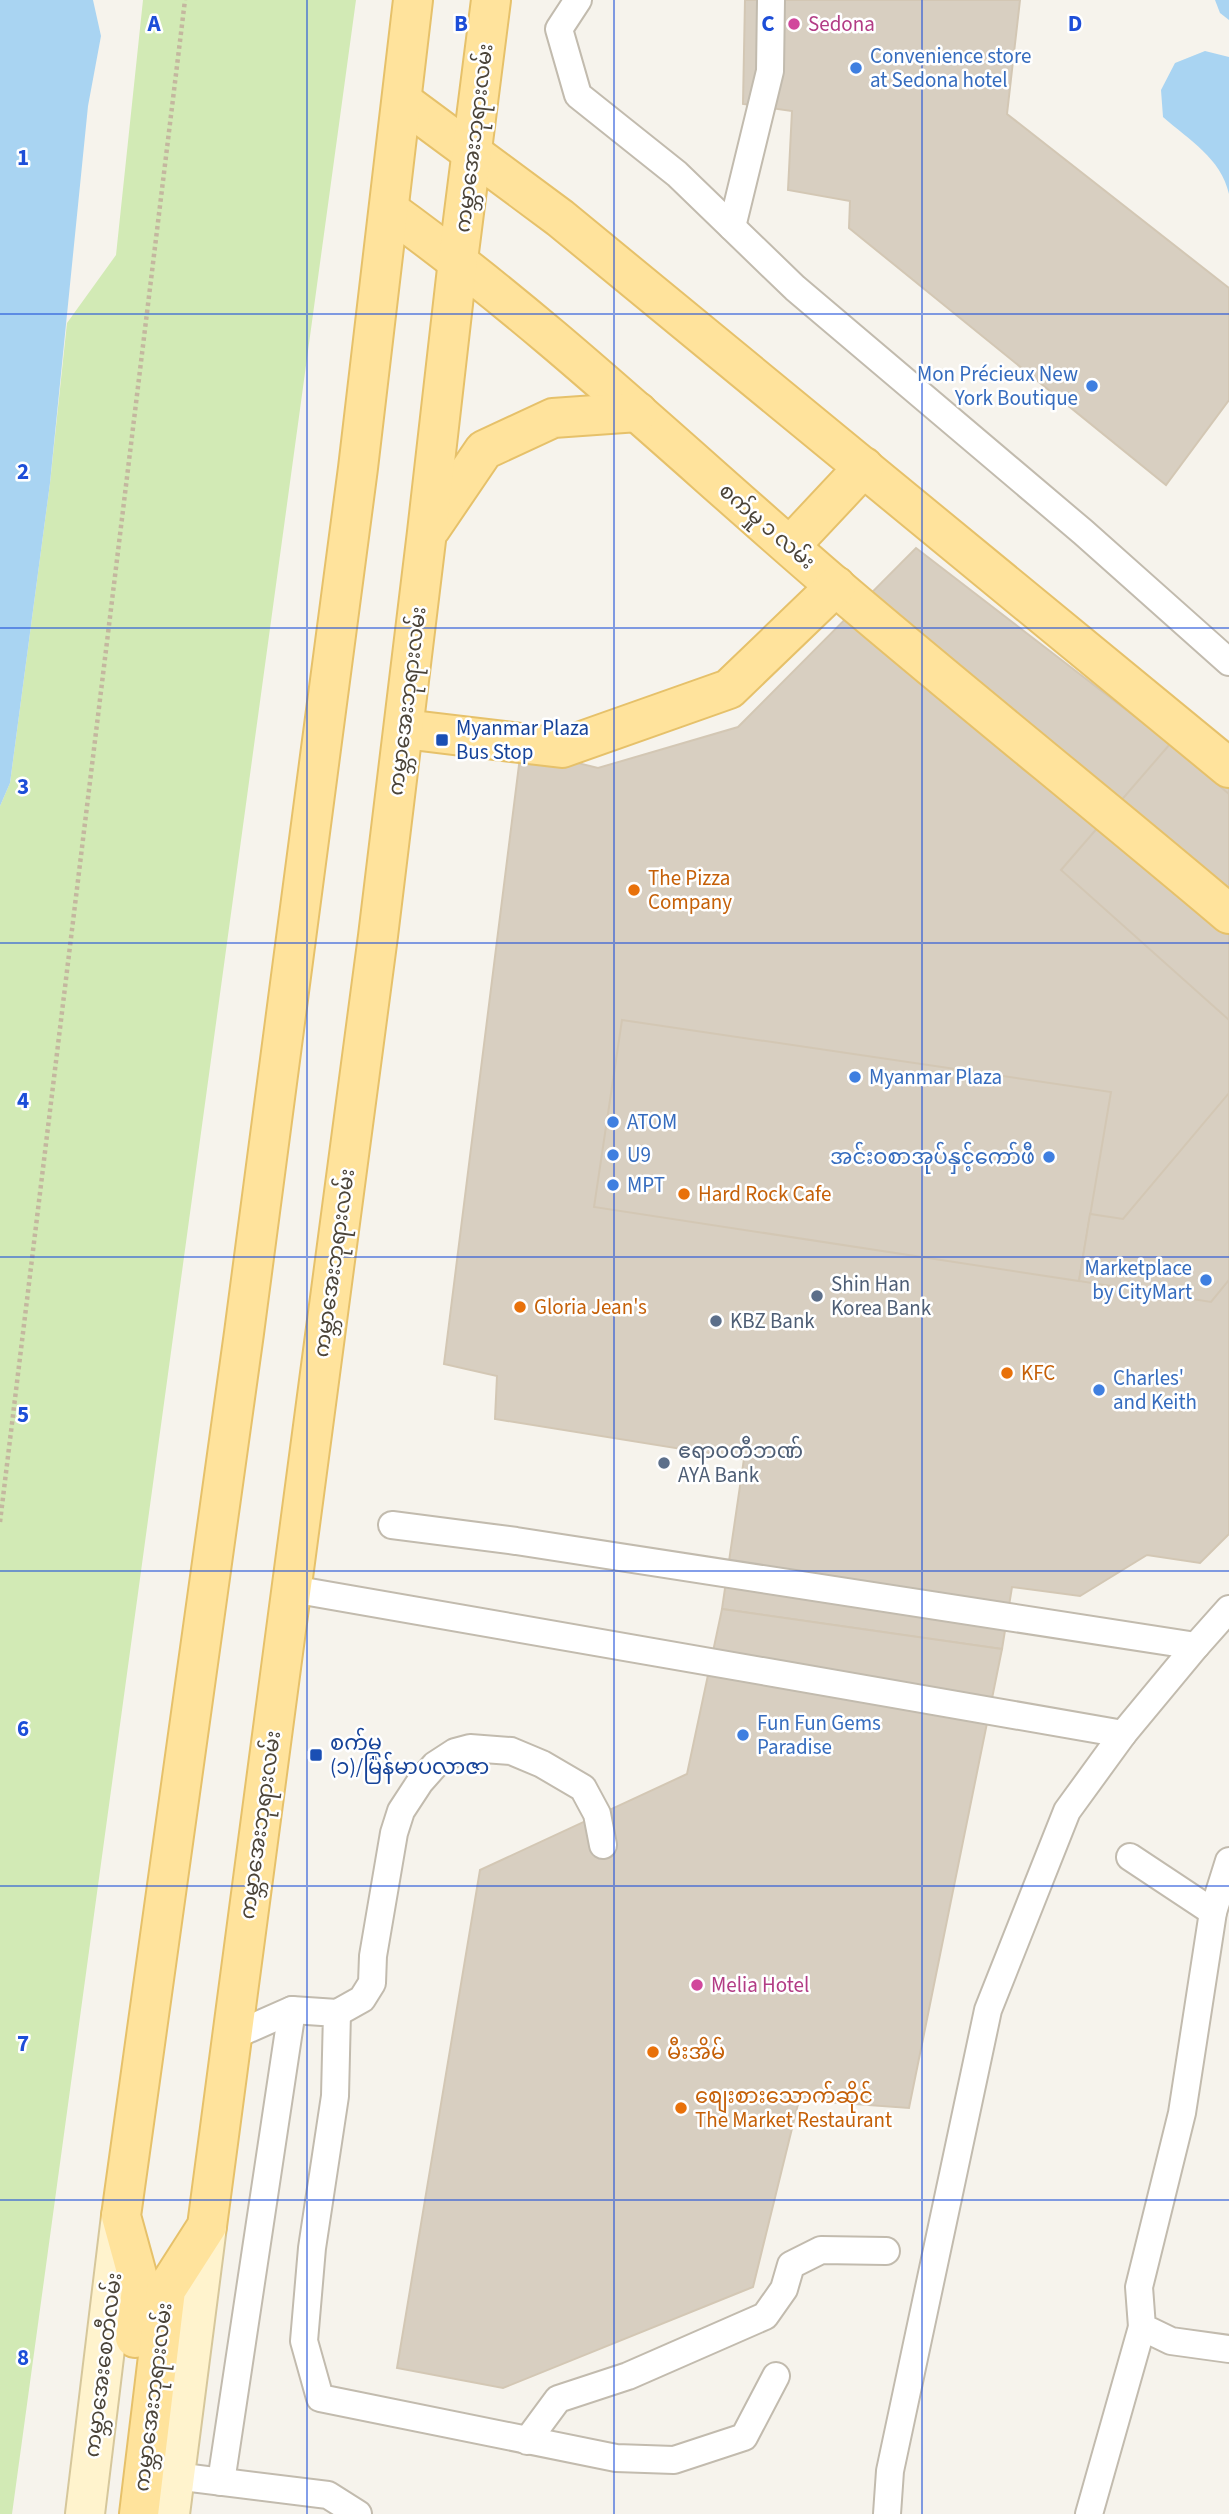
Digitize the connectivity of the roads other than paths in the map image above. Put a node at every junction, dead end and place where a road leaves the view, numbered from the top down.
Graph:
1 (413, 0) edge
2 (491, 0) edge
3 (578, 0) edge
4 (771, 0) edge
5 (402, 101) junction
6 (472, 151) junction
7 (389, 210) junction
8 (732, 227) junction
9 (458, 260) junction
10 (638, 412) junction
11 (864, 467) junction
12 (428, 532) junction
13 (790, 546) junction
14 (836, 586) junction
15 (1229, 662) edge
16 (404, 729) junction
17 (1229, 768) edge
18 (1229, 914) edge
19 (392, 1525) dead end
20 (293, 1590) junction
21 (1229, 1609) edge
22 (1196, 1646) junction
23 (1123, 1734) junction
24 (603, 1845) dead end
25 (1130, 1857) dead end
26 (1229, 1861) edge
27 (1213, 1912) junction
28 (292, 2010) junction
29 (337, 2013) junction
30 (233, 2036) junction
31 (121, 2216) junction
32 (206, 2226) junction
33 (886, 2251) dead end
34 (1142, 2327) junction
35 (1229, 2349) edge
36 (776, 2376) dead end
37 (527, 2441) junction
38 (175, 2476) junction
39 (221, 2482) junction
40 (85, 2514) edge
41 (115, 2514) edge
42 (139, 2514) edge
43 (170, 2514) edge
44 (358, 2514) edge
45 (887, 2514) edge
46 (1089, 2514) edge

1 - 5 main road
2 - 6 main road, ကမ္ဘာအေးဘုရားလမ်း
3 - 8 lane
4 - 8 lane
5 - 6 main road
5 - 7 main road
6 - 9 main road, ကမ္ဘာအေးဘုရားလမ်း
6 - 11 main road
7 - 9 main road, စက်မှု ၁ လမ်း
7 - 31 main road, ကမ္ဘာအေးဘုရားလမ်း
8 - 15 lane
9 - 10 main road, စက်မှု ၁ လမ်း
9 - 12 main road, ကမ္ဘာအေးဘုရားလမ်း
10 - 12 main road
10 - 13 main road, စက်မှု ၁ လမ်း
11 - 13 main road
11 - 17 main road
12 - 16 main road, ကမ္ဘာအေးဘုရားလမ်း
13 - 14 main road, စက်မှု ၁ လမ်း
14 - 16 main road
14 - 18 main road, စက်မှု ၁ လမ်း
16 - 20 main road, ကမ္ဘာအေးဘုရားလမ်း
19 - 22 lane
20 - 23 lane
20 - 30 main road, ကမ္ဘာအေးဘုရားလမ်း
21 - 22 lane
22 - 23 lane
23 - 45 lane
24 - 29 lane
25 - 27 lane
26 - 27 lane
27 - 34 lane
28 - 29 lane
28 - 30 lane
28 - 39 lane
29 - 37 lane
30 - 32 main road, ကမ္ဘာအေးဘုရားလမ်း
31 - 40 main road, ကမ္ဘာအေးစေတီလမ်း
31 - 41 main road, ကမ္ဘာအေးဘုရားလမ်း
32 - 38 main road
32 - 42 main road, ကမ္ဘာအေးဘုရားလမ်း
33 - 37 lane
34 - 35 lane
34 - 46 lane
36 - 37 lane
38 - 39 lane
38 - 43 main road
39 - 44 lane

